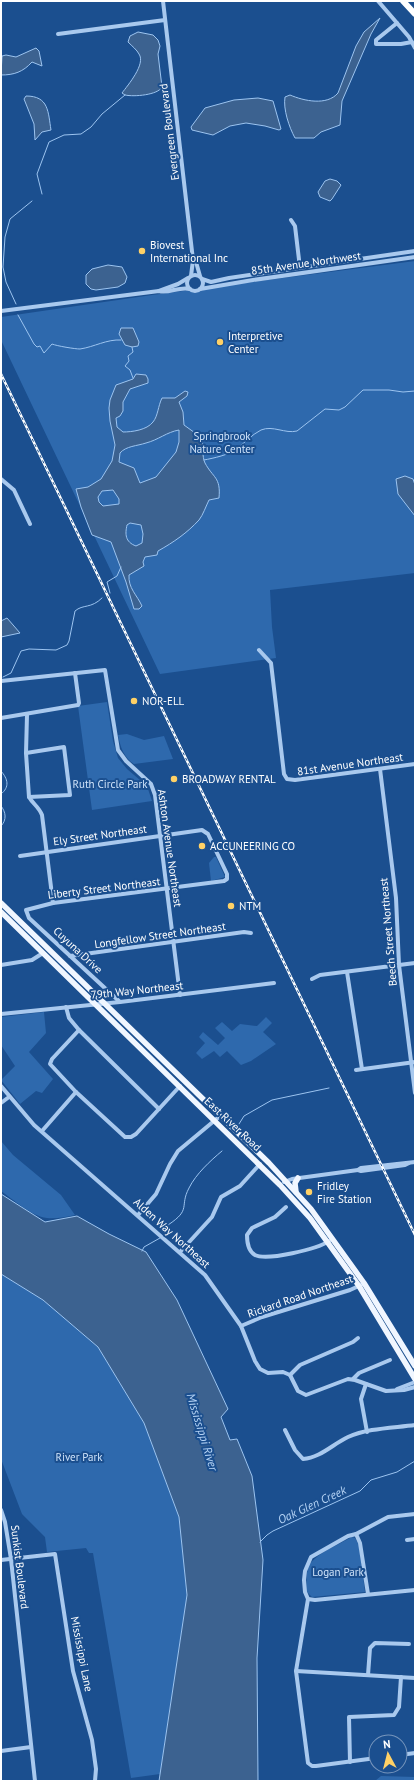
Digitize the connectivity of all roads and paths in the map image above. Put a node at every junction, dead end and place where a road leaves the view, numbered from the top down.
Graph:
1 (163, 1) edge
2 (378, 1) edge
3 (403, 1) edge
4 (415, 14) edge
5 (165, 20) junction
6 (397, 23) junction
7 (58, 34) dead end
8 (412, 42) junction
9 (415, 48) edge
10 (291, 220) dead end
11 (415, 251) edge
12 (415, 257) edge
13 (194, 260) junction
14 (343, 262) junction
15 (300, 268) junction
16 (330, 269) junction
17 (284, 276) junction
18 (190, 277) junction
19 (201, 278) junction
20 (190, 289) junction
21 (200, 289) junction
22 (160, 291) junction
23 (1, 312) edge
24 (1, 479) edge
25 (30, 524) dead end
26 (259, 650) dead end
27 (74, 673) junction
28 (1, 681) edge
29 (27, 715) junction
30 (1, 718) edge
31 (26, 753) junction
32 (415, 764) edge
33 (380, 769) junction
34 (29, 797) junction
35 (206, 831) joint
36 (160, 836) junction
37 (47, 852) junction
38 (20, 856) dead end
39 (166, 889) junction
40 (1, 903) edge
41 (53, 903) junction
42 (26, 910) joint
43 (1, 912) edge
44 (251, 933) dead end
45 (174, 942) junction
46 (43, 953) junction
47 (70, 956) junction
48 (415, 963) edge
49 (1, 965) edge
50 (399, 965) junction
51 (347, 972) junction
52 (312, 979) dead end
53 (274, 983) dead end
54 (180, 995) junction
55 (120, 1002) junction
56 (96, 1004) junction
57 (105, 1004) junction
58 (66, 1007) junction
59 (1, 1014) edge
60 (79, 1030) junction
61 (413, 1062) edge
62 (362, 1069) junction
63 (356, 1070) dead end
64 (1, 1086) edge
65 (180, 1086) junction
66 (76, 1092) junction
67 (415, 1093) edge
68 (9, 1097) junction
69 (1, 1104) edge
70 (159, 1109) junction
71 (220, 1116) junction
72 (216, 1121) junction
73 (42, 1132) junction
74 (415, 1162) edge
75 (261, 1164) junction
76 (298, 1178) junction
77 (283, 1183) junction
78 (296, 1192) junction
79 (286, 1207) dead end
80 (138, 1215) junction
81 (330, 1240) junction
82 (180, 1252) junction
83 (362, 1285) junction
84 (241, 1326) junction
85 (358, 1338) dead end
86 (390, 1360) dead end
87 (415, 1366) edge
88 (290, 1375) junction
89 (353, 1379) junction
90 (415, 1380) edge
91 (366, 1384) junction
92 (415, 1387) edge
93 (394, 1391) junction
94 (415, 1425) edge
95 (285, 1430) dead end
96 (367, 1432) junction
97 (1, 1510) edge
98 (402, 1514) dead end
99 (415, 1514) edge
100 (356, 1534) junction
101 (415, 1539) edge
102 (407, 1540) dead end
103 (11, 1559) junction
104 (1, 1560) edge
105 (415, 1590) edge
106 (368, 1594) junction
107 (308, 1598) junction
108 (409, 1644) dead end
109 (296, 1671) junction
110 (368, 1675) junction
111 (401, 1677) junction
112 (415, 1678) edge
113 (31, 1747) junction
114 (1, 1751) edge
115 (368, 1759) edge
116 (350, 1762) junction
117 (35, 1781) edge
118 (95, 1781) edge

1 - 5 street, Evergreen Boulevard
2 - 6 street
3 - 4 highway
5 - 7 street
5 - 13 street, Evergreen Boulevard
6 - 8 street
6 - 8 street
8 - 9 street
10 - 15 street
11 - 14 street, 85th Avenue Northwest
12 - 16 street, 85th Avenue Northwest
13 - 18 street, Evergreen Boulevard
13 - 19 street, Evergreen Boulevard
14 - 15 street, 85th Avenue Northwest
14 - 16 street
15 - 17 street
15 - 19 street, 85th Avenue Northwest
16 - 17 street, 85th Avenue Northwest
17 - 21 street, 85th Avenue Northwest
18 - 19 street
18 - 20 street
18 - 22 street
19 - 21 street
20 - 21 street
20 - 22 street
22 - 23 street
24 - 25 street
26 - 33 street, 81st Avenue Northeast
27 - 28 street
27 - 29 street
27 - 36 street, Ashton Avenue Northeast
29 - 30 street
29 - 31 street
31 - 34 street
31 - 34 street
32 - 33 street, 81st Avenue Northeast
33 - 50 street, Beech Street Northeast
34 - 37 street
35 - 36 street, Ely Street Northeast
35 - 39 street, Liberty Street Northeast
36 - 37 street, Ely Street Northeast
36 - 39 street, Ashton Avenue Northeast
37 - 38 street, Ely Street Northeast
37 - 41 street
39 - 41 street, Liberty Street Northeast
39 - 45 street, Ashton Avenue Northeast
40 - 57 main road, East River Road
41 - 42 street, Liberty Street Northeast
42 - 47 street, Cuyuna Drive
43 - 46 main road, East River Road
44 - 45 street, Longfellow Street Northeast
45 - 47 street, Longfellow Street Northeast
45 - 54 street, Ashton Avenue Northeast
46 - 49 street
46 - 56 main road, East River Road
47 - 55 street, Cuyuna Drive
48 - 50 street
50 - 51 street
50 - 61 street, Beech Street Northeast
51 - 52 street
51 - 62 street
53 - 54 street, 79th Way Northeast
54 - 55 street, 79th Way Northeast
55 - 57 street, 79th Way Northeast
56 - 57 street, 79th Way Northeast
56 - 58 street, 79th Way Northeast
56 - 65 main road, East River Road
57 - 71 main road, East River Road
58 - 59 street, 79th Way Northeast
58 - 60 street
60 - 66 street
60 - 70 street
61 - 62 street
61 - 67 street, Beech Street Northeast
62 - 63 street
64 - 68 street, Alden Way Northeast
65 - 70 street
65 - 72 main road, East River Road
66 - 70 street
66 - 73 street
68 - 69 street
68 - 73 street, Alden Way Northeast
71 - 72 street
71 - 77 main road, East River Road
72 - 75 main road, East River Road
72 - 80 street
73 - 80 street, Alden Way Northeast
74 - 76 street
75 - 77 main road, East River Road
75 - 82 street
76 - 77 street
76 - 78 main road
77 - 78 main road, East River Road
77 - 81 main road, East River Road
78 - 81 main road, East River Road
79 - 81 street
80 - 82 street, Alden Way Northeast
81 - 83 main road, East River Road
82 - 84 street, Alden Way Northeast
83 - 84 street, Rickard Road Northeast
83 - 87 main road, East River Road
83 - 90 main road, East River Road
84 - 88 street, Alden Way Northeast
85 - 88 street
86 - 89 street
88 - 89 street
89 - 91 street
90 - 93 street
91 - 93 street
91 - 96 street
92 - 93 street
94 - 96 street
95 - 96 street
97 - 103 street, Sunkist Boulevard
98 - 99 street
99 - 100 street
100 - 106 street
100 - 107 street
101 - 102 street
103 - 104 street
103 - 113 street, Sunkist Boulevard
103 - 118 street, Mississippi Lane
105 - 106 street
106 - 107 street
107 - 109 street
108 - 110 street
109 - 110 street
109 - 116 street
110 - 111 street
111 - 112 street
111 - 116 street
113 - 114 street
113 - 117 street, Sunkist Boulevard
115 - 116 street

